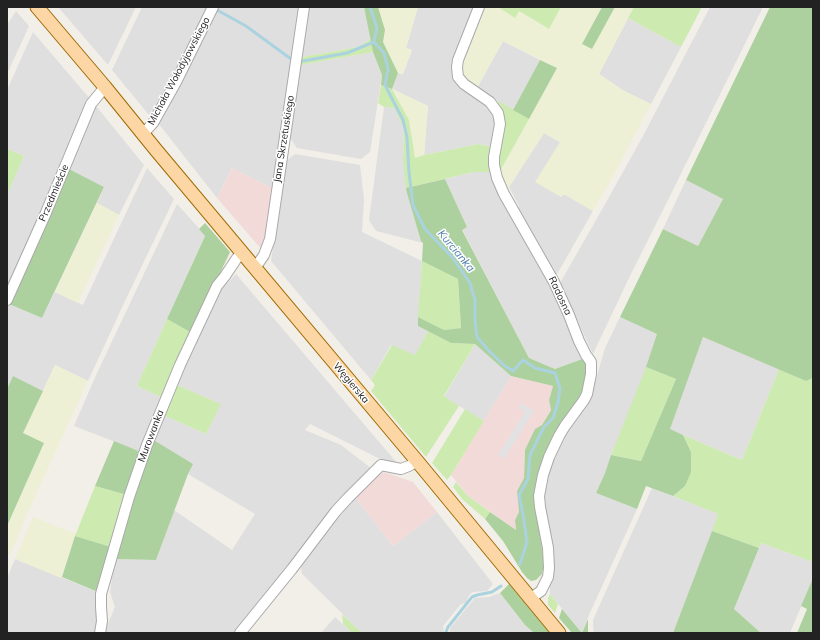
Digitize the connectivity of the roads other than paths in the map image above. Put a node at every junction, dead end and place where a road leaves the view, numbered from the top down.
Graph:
1 (37, 7) edge
2 (213, 7) edge
3 (304, 7) edge
4 (479, 7) edge
5 (105, 87) junction
6 (143, 134) junction
7 (242, 253) junction
8 (255, 268) junction
9 (7, 300) edge
10 (417, 461) junction
11 (531, 598) junction
12 (100, 633) edge
13 (240, 633) edge
14 (559, 633) edge

1 - 5 main road, Węgierska
2 - 6 street, Michała Wołodyjowskiego
3 - 8 street, Jana Skrzetuskiego
4 - 11 street, Radosna
5 - 6 main road, Węgierska
5 - 9 street, Przedmieście
6 - 7 main road, Węgierska
7 - 8 main road, Węgierska
7 - 12 street, Murowanka
8 - 10 main road, Węgierska
10 - 11 main road, Węgierska
10 - 13 street
11 - 14 main road, Węgierska

